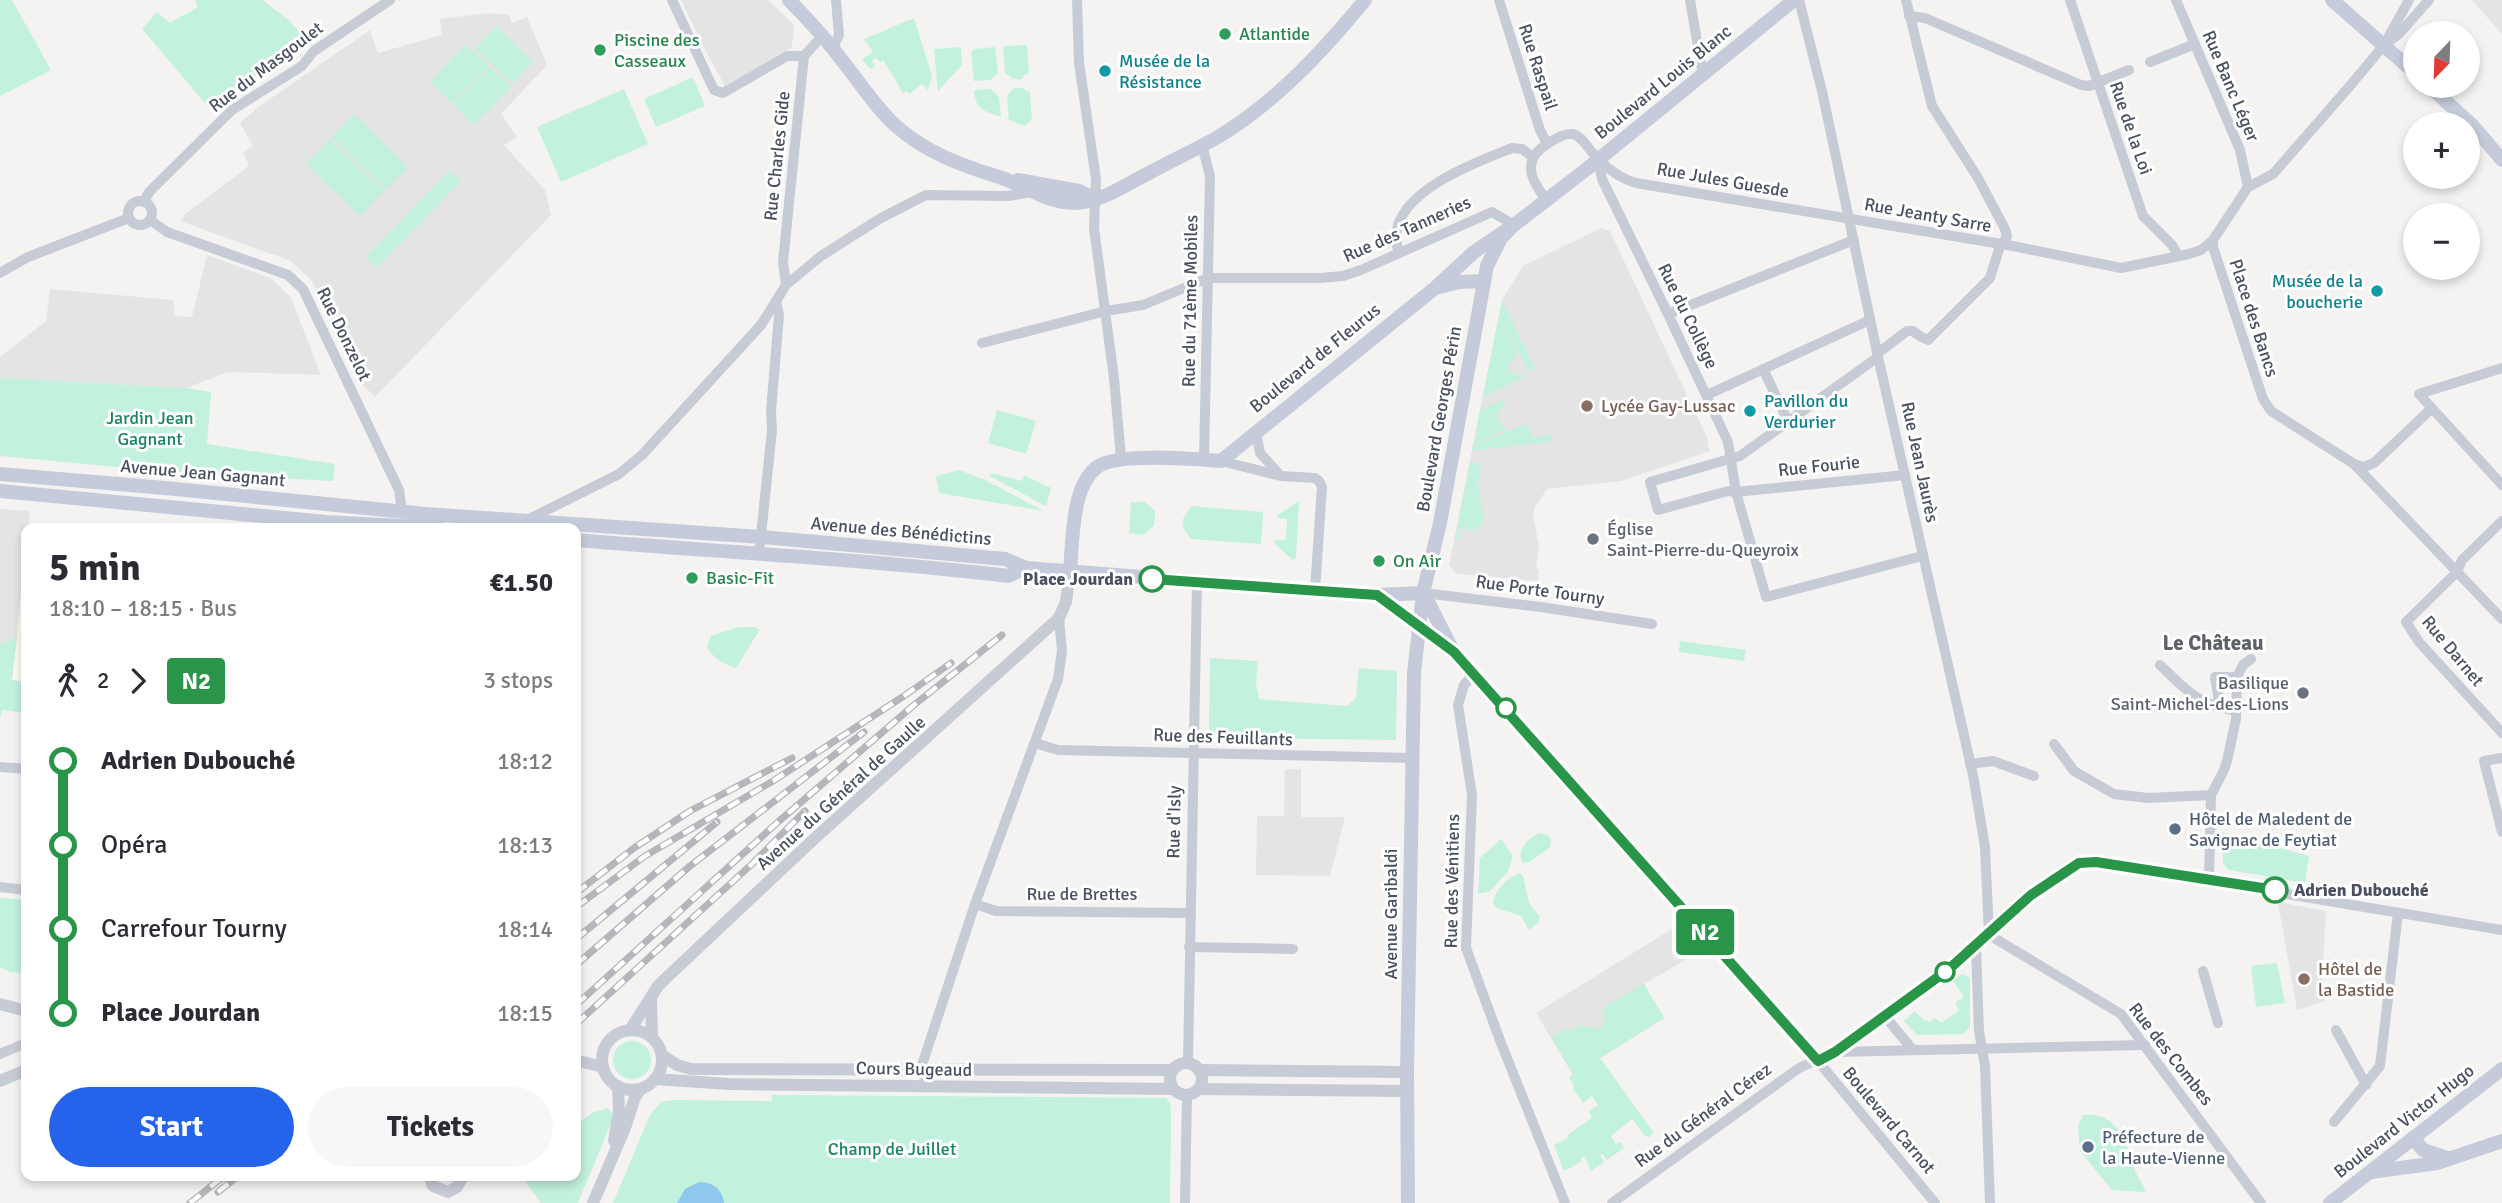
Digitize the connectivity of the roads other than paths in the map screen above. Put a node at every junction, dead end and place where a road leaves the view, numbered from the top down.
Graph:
1 (390, 0) edge
2 (672, 0) edge
3 (789, 0) edge
4 (836, 0) edge
5 (1077, 0) edge
6 (1365, 0) edge
7 (1499, 0) edge
8 (1690, 0) edge
9 (1797, 0) edge
10 (1906, 0) edge
11 (2070, 0) edge
12 (2176, 0) edge
13 (2332, 0) edge
14 (2409, 0) edge
15 (2429, 0) edge
16 (1909, 16) junction
17 (822, 36) junction
18 (2195, 44) junction
19 (2384, 45) junction
20 (833, 48) junction
21 (804, 56) junction
22 (2150, 62) dead end
23 (2403, 62) edge
24 (2129, 70) dead end
25 (1703, 76) junction
26 (2098, 83) junction
27 (2442, 98) edge
28 (1547, 144) junction
29 (1202, 145) junction
30 (1533, 157) junction
31 (2502, 160) edge
32 (1593, 164) junction
33 (1010, 180) junction
34 (1625, 180) junction
35 (2248, 187) junction
36 (1079, 191) junction
37 (1032, 192) junction
38 (1612, 196) junction
39 (1096, 199) junction
40 (1546, 200) junction
41 (143, 202) junction
42 (129, 218) junction
43 (1849, 218) junction
44 (150, 220) junction
45 (1514, 225) junction
46 (1854, 240) junction
47 (2213, 240) junction
48 (2000, 246) junction
49 (1398, 253) junction
50 (2178, 255) junction
51 (0, 273) edge
52 (1208, 278) junction
53 (1484, 281) junction
54 (786, 285) junction
55 (1435, 288) junction
56 (776, 301) junction
57 (1106, 311) junction
58 (1668, 314) junction
59 (1870, 320) junction
60 (982, 343) dead end
61 (1878, 355) junction
62 (2502, 368) edge
63 (1763, 369) junction
64 (1707, 396) junction
65 (2431, 409) junction
66 (1789, 423) junction
67 (1256, 430) junction
68 (1121, 458) junction
69 (1204, 460) junction
70 (1731, 460) junction
71 (1221, 461) junction
72 (2359, 466) junction
73 (0, 474) edge
74 (1905, 475) junction
75 (1281, 476) junction
76 (2502, 485) edge
77 (0, 491) edge
78 (1736, 492) junction
79 (360, 507) junction
80 (402, 511) junction
81 (527, 520) junction
82 (2502, 521) edge
83 (325, 523) edge
84 (357, 523) edge
85 (394, 523) edge
86 (568, 523) edge
87 (581, 524) edge
88 (761, 537) junction
89 (581, 540) edge
90 (759, 554) junction
91 (1922, 556) junction
92 (1026, 568) junction
93 (1070, 571) junction
94 (2457, 572) junction
95 (1197, 582) junction
96 (1315, 590) junction
97 (1423, 593) junction
98 (1377, 595) junction
99 (1059, 618) junction
100 (2502, 619) edge
101 (1652, 624) dead end
102 (1420, 626) junction
103 (1454, 652) junction
104 (2250, 659) dead end
105 (2160, 665) dead end
106 (1474, 673) junction
107 (2237, 677) junction
108 (2220, 708) junction
109 (2236, 715) junction
110 (2502, 733) edge
111 (1035, 743) junction
112 (2053, 744) dead end
113 (1193, 753) junction
114 (1411, 758) junction
115 (2502, 758) edge
116 (1970, 764) junction
117 (0, 767) edge
118 (21, 769) edge
119 (2034, 776) dead end
120 (2211, 794) junction
121 (2502, 832) edge
122 (2209, 880) junction
123 (0, 887) edge
124 (21, 889) edge
125 (975, 904) junction
126 (1190, 913) junction
127 (2398, 913) junction
128 (2502, 930) edge
129 (1989, 935) junction
130 (1189, 947) junction
131 (1976, 947) junction
132 (1293, 949) dead end
133 (2203, 971) dead end
134 (651, 998) junction
135 (0, 1004) edge
136 (21, 1010) edge
137 (1884, 1015) junction
138 (2218, 1023) dead end
139 (630, 1030) junction
140 (2336, 1030) dead end
141 (652, 1037) junction
142 (21, 1045) edge
143 (2144, 1045) junction
144 (605, 1046) junction
145 (1980, 1048) junction
146 (1912, 1049) junction
147 (1835, 1052) junction
148 (0, 1055) edge
149 (662, 1055) junction
150 (1818, 1061) junction
151 (581, 1062) edge
152 (581, 1063) edge
153 (1194, 1066) junction
154 (603, 1067) junction
155 (918, 1068) junction
156 (2502, 1069) edge
157 (1171, 1070) junction
158 (21, 1072) edge
159 (1407, 1072) junction
160 (656, 1079) junction
161 (0, 1081) edge
162 (2366, 1085) junction
163 (618, 1086) junction
164 (917, 1087) junction
165 (641, 1089) junction
166 (1172, 1089) junction
167 (1407, 1091) junction
168 (1193, 1092) junction
169 (2334, 1122) dead end
170 (2413, 1138) junction
171 (2502, 1141) edge
172 (612, 1157) junction
173 (2448, 1158) junction
174 (2369, 1172) junction
175 (430, 1181) edge
176 (460, 1181) edge
177 (593, 1203) edge
178 (1185, 1203) edge
179 (1408, 1203) edge
180 (1565, 1203) edge
181 (1612, 1203) edge
182 (1935, 1203) edge
183 (1990, 1203) edge
184 (2261, 1203) edge
185 (2330, 1203) edge

1 - 41 street, Rue du Masgoulet
2 - 21 street
3 - 17 main road
4 - 20 street
5 - 39 street
6 - 29 main road
7 - 28 street, Rue Raspail
8 - 25 street
9 - 25 main road, Boulevard Louis Blanc
9 - 43 street, Rue Jean Jaurès
10 - 16 street
11 - 26 street, Rue de la Loi
12 - 18 street, Rue Banc Léger
13 - 19 main road
14 - 19 street
15 - 19 street
16 - 26 street
16 - 48 street
17 - 20 main road
17 - 21 street
18 - 22 street
18 - 35 street, Rue Banc Léger
19 - 23 main road
19 - 35 street
20 - 33 main road
21 - 54 street, Rue Charles Gide
24 - 26 street
25 - 32 main road, Boulevard Louis Blanc
26 - 50 street, Rue de la Loi
27 - 31 main road
28 - 30 street
28 - 32 street
29 - 39 main road
29 - 52 street, Rue du 71ème Mobiles
30 - 40 street
30 - 49 street
32 - 34 street, Rue Jules Guesde
32 - 38 street, Rue du Collège
32 - 40 main road, Boulevard Louis Blanc
33 - 36 main road
33 - 37 main road
34 - 38 street
34 - 43 street, Rue Jules Guesde
35 - 47 street
36 - 37 main road
36 - 39 main road
37 - 39 main road
37 - 54 street
38 - 58 street, Rue du Collège
39 - 57 street
40 - 45 main road, Boulevard Louis Blanc
41 - 42 street
41 - 44 street
42 - 44 street
42 - 51 street
43 - 46 street, Rue Jean Jaurès
43 - 48 street, Rue Jeanty Sarre
44 - 80 street, Rue Donzelot
45 - 49 street, Rue des Tanneries
45 - 53 main road, Boulevard Georges Périn
45 - 55 main road, Boulevard de Fleurus
46 - 58 street
46 - 59 street, Rue Jean Jaurès
47 - 50 street, Rue Jeanty Sarre
47 - 72 street, Place des Bancs
48 - 50 street, Rue Jeanty Sarre
48 - 61 street
49 - 52 street, Rue des Tanneries
52 - 57 street, Rue des Tanneries
52 - 69 street, Rue du 71ème Mobiles
53 - 55 main road, Boulevard de Fleurus
53 - 97 main road, Boulevard Georges Périn
54 - 56 street
55 - 67 main road, Boulevard de Fleurus
56 - 81 street
56 - 88 street
57 - 60 street, Rue des Tanneries
57 - 68 street
58 - 64 street, Rue du Collège
59 - 61 street, Rue Jean Jaurès
59 - 63 street
61 - 66 street
61 - 74 street, Rue Jean Jaurès
62 - 65 street
63 - 64 street
63 - 66 street
64 - 70 street, Rue du Collège
65 - 72 street
65 - 76 street
66 - 70 street
67 - 71 main road, Boulevard de Fleurus
67 - 75 street
68 - 69 main road
68 - 93 main road
69 - 71 main road
70 - 78 street, Rue du Collège
70 - 78 street, Rue Fourie
71 - 75 street
72 - 94 street
73 - 79 main road, Avenue Jean Gagnant
74 - 78 street, Rue Fourie
74 - 91 street, Rue Jean Jaurès
75 - 96 street
77 - 83 main road, Avenue Jean Gagnant
78 - 91 street, Rue du Collège
79 - 80 main road, Avenue Jean Gagnant
79 - 84 street
80 - 81 main road, Avenue des Bénédictins
80 - 85 street
81 - 86 main road, Avenue des Bénédictins
82 - 94 street
87 - 88 main road, Avenue des Bénédictins
88 - 90 street
88 - 92 main road, Avenue des Bénédictins
89 - 90 main road, Avenue des Bénédictins
90 - 92 main road, Avenue des Bénédictins
91 - 116 street, Rue Jean Jaurès
92 - 93 main road
93 - 95 main road
93 - 99 street
94 - 100 street
94 - 110 street, Rue Darnet
95 - 96 main road
95 - 113 street, Rue d'Isly
96 - 98 main road
97 - 98 main road
97 - 101 street, Rue Porte Tourny
97 - 102 main road, Boulevard Georges Périn
97 - 103 main road
98 - 102 main road
99 - 111 street
99 - 134 street, Avenue du Général de Gaulle
102 - 103 main road
102 - 114 main road, Avenue Garibaldi
103 - 106 street, Boulevard Carnot
104 - 107 street
105 - 108 street
106 - 150 street, Boulevard Carnot
106 - 180 street, Rue des Vénitiens
107 - 108 street
107 - 109 street
108 - 109 street
109 - 120 street
111 - 113 street, Rue des Feuillants
111 - 125 street
112 - 120 street
113 - 114 street, Rue des Feuillants
113 - 126 street, Rue d'Isly
114 - 159 main road, Avenue Garibaldi
115 - 121 street
116 - 119 street
116 - 129 street, Rue Jean Jaurès
117 - 118 street
120 - 122 street
122 - 127 street, Rue du Général Cérez
122 - 129 street, Rue du Général Cérez
123 - 124 street
125 - 126 street, Rue de Brettes
125 - 155 street
126 - 130 street, Rue d'Isly
127 - 128 street, Rue du Général Cérez
127 - 162 street
129 - 131 street, Rue du Général Cérez
129 - 143 street, Rue des Combes
130 - 132 street
130 - 153 street, Rue d'Isly
131 - 137 street, Rue du Général Cérez
131 - 145 street
133 - 138 street
134 - 139 street, Avenue du Général de Gaulle
134 - 141 street
135 - 136 street
137 - 146 street
137 - 147 street, Rue du Général Cérez
139 - 141 street
139 - 144 street
140 - 162 street
141 - 149 street
142 - 148 street
143 - 145 street
143 - 184 street, Rue des Combes
144 - 151 street
144 - 154 street
145 - 146 street
145 - 183 street
146 - 147 street
147 - 150 street, Rue du Général Cérez
149 - 155 street, Cours Bugeaud
149 - 160 street
150 - 181 street, Rue du Général Cérez
150 - 182 street, Boulevard Carnot
152 - 154 street
153 - 157 street
153 - 159 street
153 - 168 street
154 - 163 street
155 - 157 street, Cours Bugeaud
155 - 164 street
156 - 170 main road, Boulevard Victor Hugo
157 - 166 street
158 - 161 street
159 - 167 main road, Avenue Garibaldi
160 - 164 street, Cours Bugeaud
160 - 165 street
162 - 169 street
163 - 165 street
163 - 172 street
164 - 166 street, Cours Bugeaud
165 - 172 street
166 - 168 street
167 - 168 street
167 - 179 main road, Avenue Garibaldi
168 - 178 street
170 - 173 main road
170 - 174 main road, Boulevard Victor Hugo
171 - 173 main road
172 - 177 street
173 - 174 main road
174 - 185 main road, Boulevard Victor Hugo
175 - 176 street

